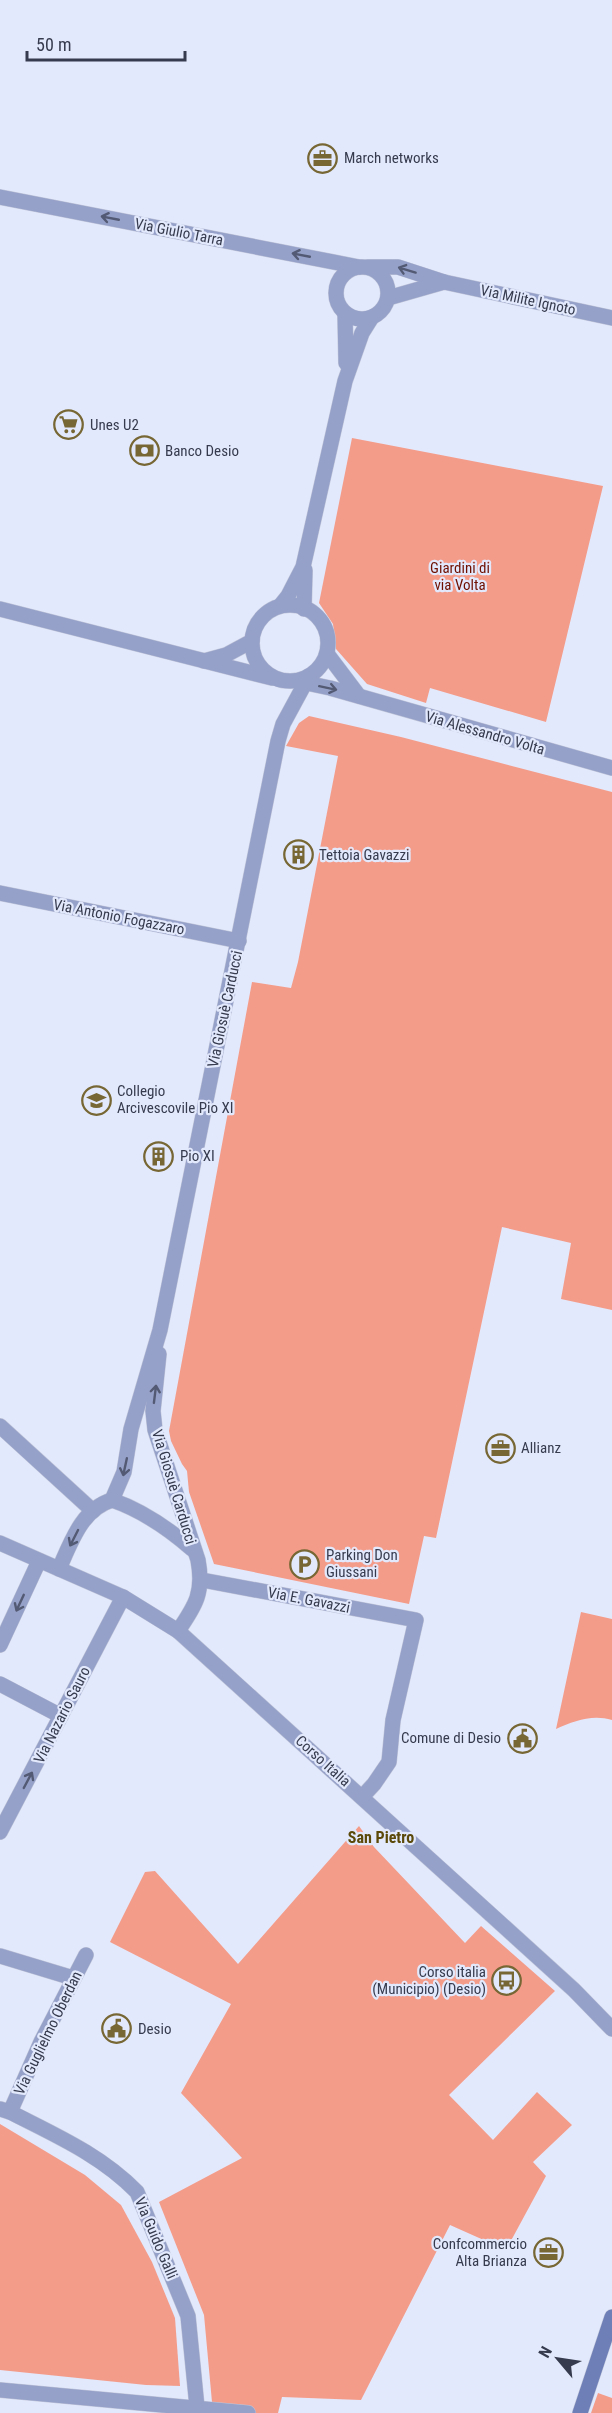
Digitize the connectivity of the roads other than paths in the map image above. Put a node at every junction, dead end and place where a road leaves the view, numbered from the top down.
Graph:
1 (0, 197) edge
2 (363, 267) junction
3 (444, 282) junction
4 (388, 298) junction
5 (345, 313) junction
6 (372, 317) junction
7 (612, 318) edge
8 (345, 381) junction
9 (310, 540) junction
10 (280, 606) junction
11 (0, 609) edge
12 (304, 609) junction
13 (252, 641) junction
14 (328, 655) junction
15 (201, 661) junction
16 (275, 678) junction
17 (303, 680) junction
18 (359, 696) junction
19 (283, 724) junction
20 (612, 768) edge
21 (0, 893) edge
22 (239, 941) junction
23 (160, 1330) junction
24 (0, 1426) edge
25 (112, 1500) junction
26 (93, 1510) junction
27 (0, 1544) edge
28 (194, 1551) junction
29 (39, 1561) junction
30 (59, 1569) junction
31 (202, 1580) junction
32 (123, 1597) junction
33 (178, 1631) junction
34 (0, 1645) edge
35 (0, 1684) edge
36 (61, 1716) junction
37 (362, 1797) junction
38 (0, 1832) edge
39 (86, 1954) dead end
40 (0, 1956) edge
41 (73, 1978) junction
42 (612, 2029) edge
43 (5, 2110) edge
44 (612, 2317) edge
45 (0, 2390) edge
46 (197, 2407) junction
47 (248, 2413) edge
48 (580, 2413) edge

2 -> 1 street, Via Giulio Tarra
3 -> 2 street, Via Milite Ignoto
2 - 4 street
2 - 5 street
3 - 4 street, Via Milite Ignoto
3 - 7 street, Via Milite Ignoto
4 - 6 street
5 - 6 street
5 - 8 street
6 - 8 street
8 - 9 street
9 - 10 street
9 - 12 street
10 - 12 street
10 - 13 street
11 - 15 street
12 - 14 street
13 - 15 street
13 - 16 street
14 - 17 street
14 - 18 street
15 - 16 street
16 - 17 street
16 - 19 street, Via Giosuè Carducci
17 -> 18 street, Via Alessandro Volta
17 - 19 street, Via Giosuè Carducci
18 - 20 street, Via Alessandro Volta
19 - 22 street, Via Giosuè Carducci
21 - 22 street, Via Antonio Fogazzaro
22 - 23 street, Via Giosuè Carducci
23 -> 25 street, Via Giosuè Carducci
28 -> 23 street, Via Giosuè Carducci
24 - 26 street
25 - 26 street
25 - 28 street, Via Giosuè Carducci
26 -> 30 street
27 - 29 street, Corso Italia
28 - 31 street
29 - 30 street, Corso Italia
29 -> 34 street
30 - 32 street, Corso Italia
31 - 33 street
31 - 37 street, Via E. Gavazzi
32 - 33 street, Corso Italia
32 - 36 street, Via Nazario Sauro
33 - 37 street, Corso Italia
35 - 36 street
38 -> 36 street, Via Nazario Sauro
37 - 42 street, Corso Italia
39 - 41 street, Via Guglielmo Oberdan
40 - 41 street
41 - 43 street, Via Guglielmo Oberdan
43 - 46 street, Via Guido Galli
44 - 48 street
45 - 46 street
46 - 47 street

